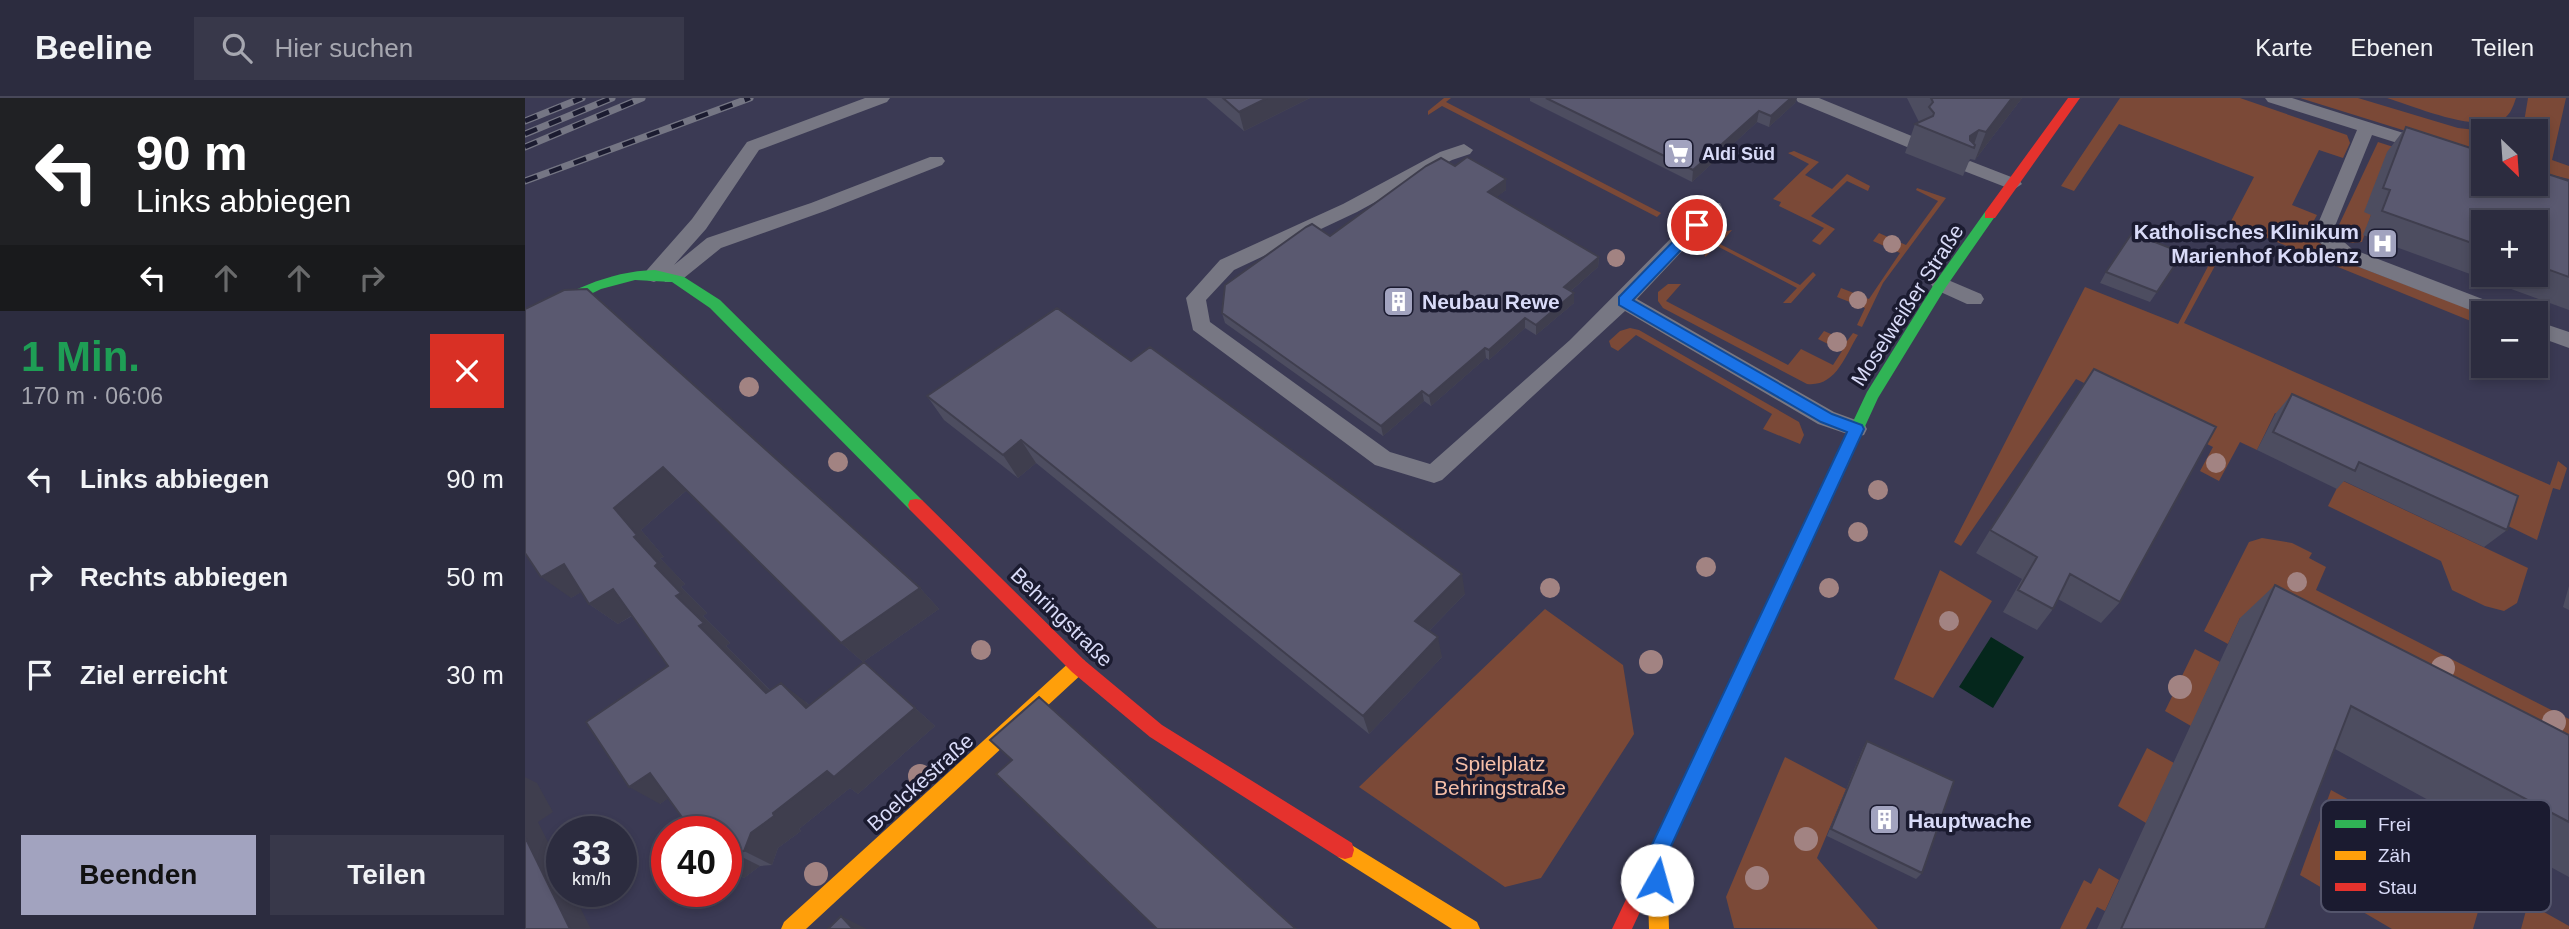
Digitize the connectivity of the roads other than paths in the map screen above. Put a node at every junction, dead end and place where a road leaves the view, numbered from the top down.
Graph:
1 (881, 98) edge
2 (1804, 98) edge
3 (2074, 98) edge
4 (2274, 98) edge
5 (2367, 127) junction
6 (1913, 143) dead end
7 (1464, 150) dead end
8 (2471, 160) edge
9 (936, 161) dead end
10 (1970, 167) edge
11 (2013, 184) junction
12 (1713, 207) dead end
13 (663, 276) junction
14 (1941, 284) junction
15 (1974, 299) dead end
16 (1623, 301) junction
17 (2471, 302) edge
18 (525, 321) edge
19 (2548, 332) edge
20 (2569, 340) edge
21 (1856, 429) junction
22 (1078, 666) junction
23 (1657, 856) junction
24 (791, 929) edge
25 (1470, 929) edge
26 (1622, 929) edge
27 (1658, 929) edge

1 - 13 lane
2 - 6 lane
3 - 11 street, Moselweißer Straße
4 - 5 lane
5 - 8 lane
5 - 17 lane
7 - 16 lane
9 - 13 lane
10 - 11 lane
11 - 14 street, Moselweißer Straße
12 - 16 lane
13 - 18 street
13 - 22 street, Behringstraße
14 - 15 lane
14 - 21 street, Moselweißer Straße
16 - 21 lane
19 - 20 lane
21 - 23 street, Moselweißer Straße
22 - 24 street, Boelckestraße
22 - 25 street, Behringstraße
23 - 26 street, Moselweißer Straße
23 - 27 street

